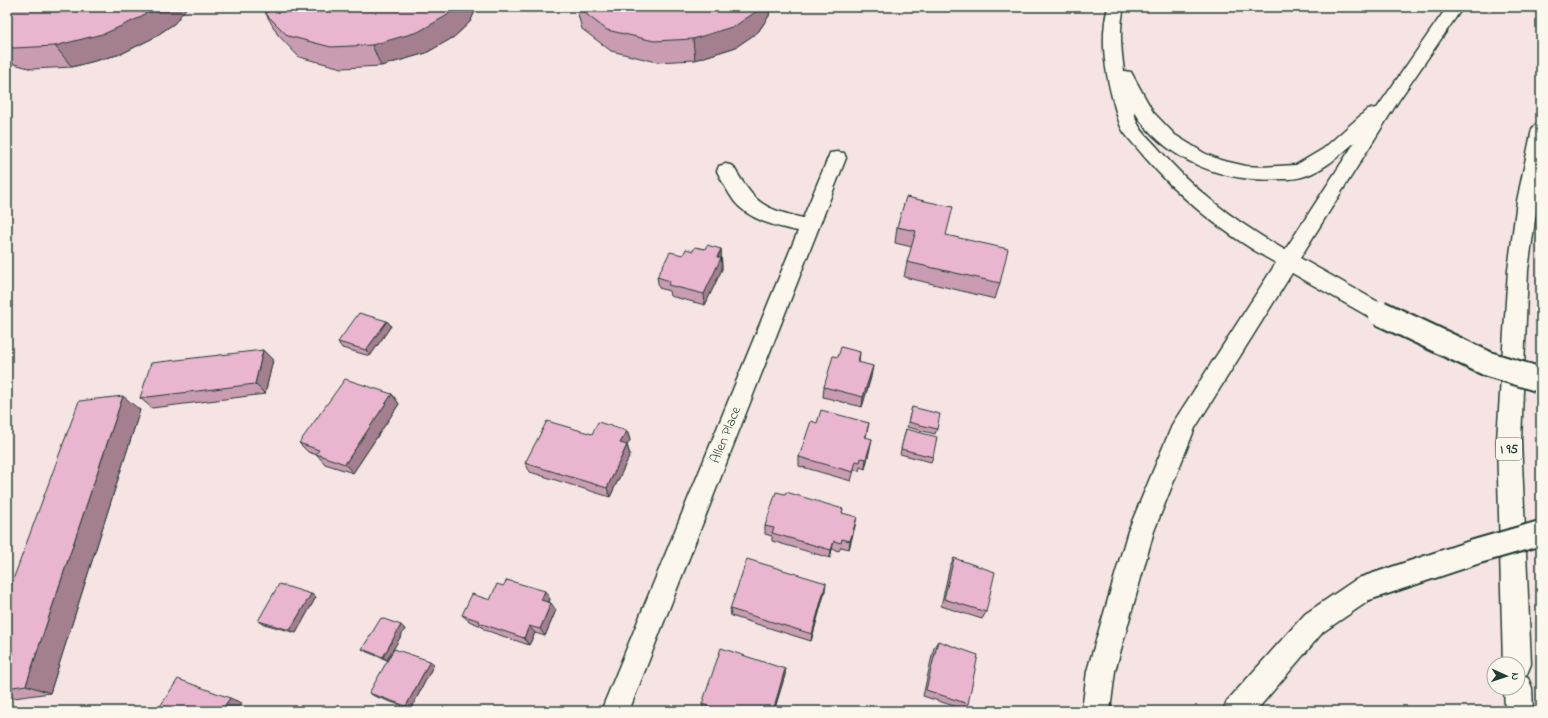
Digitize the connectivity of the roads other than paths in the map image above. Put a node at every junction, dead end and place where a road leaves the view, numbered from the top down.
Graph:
1 (1116, 7) edge
2 (1455, 7) edge
3 (1112, 47) junction
4 (1393, 96) junction
5 (1541, 130) edge
6 (837, 158) dead end
7 (726, 171) dead end
8 (810, 227) junction
9 (1288, 262) junction
10 (1541, 380) edge
11 (1541, 533) edge
12 (1517, 656) edge
13 (1518, 696) edge
14 (615, 711) edge
15 (1096, 711) edge
16 (1237, 711) edge
17 (1519, 711) edge

1 - 3 main road
2 - 4 main road
3 - 4 main road
3 - 9 main road
4 - 9 main road
5 - 12 main road, I 95
6 - 8 main road, Allen Place
7 - 8 main road
8 - 14 main road, Allen Place
9 - 10 main road, bridge
9 - 15 main road
11 - 16 main road, bridge
13 - 17 main road

